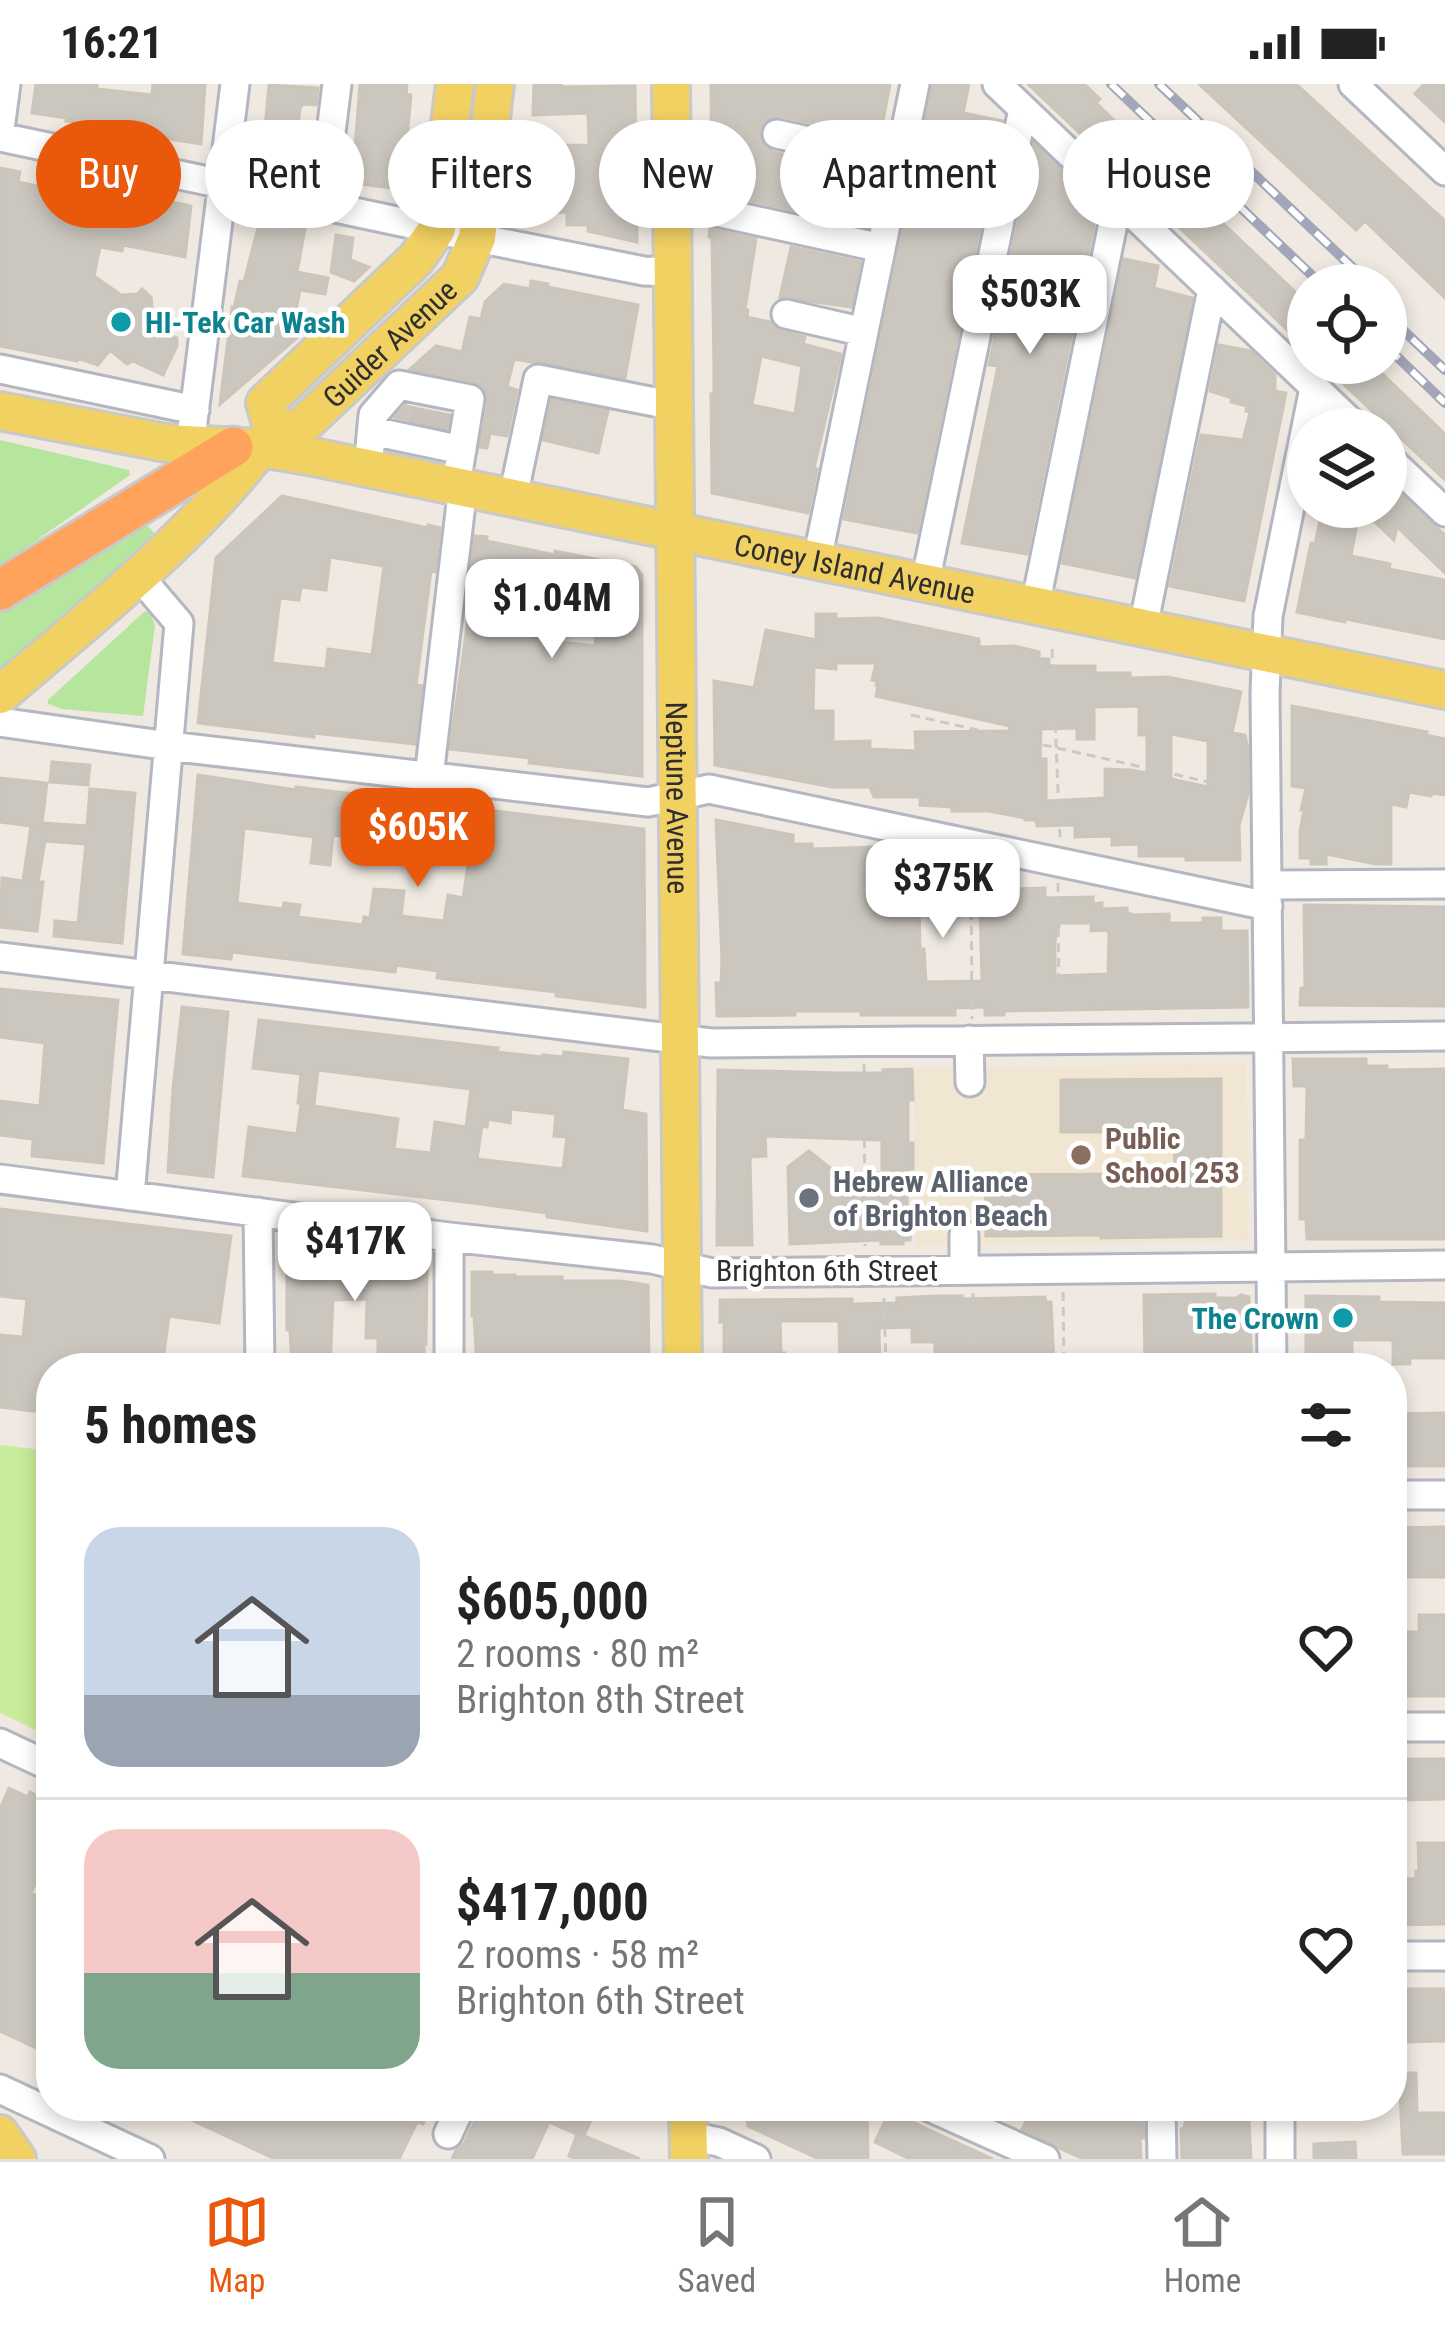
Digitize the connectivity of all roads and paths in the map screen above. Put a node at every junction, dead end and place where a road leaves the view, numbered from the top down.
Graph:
1 (6, 84) edge
2 (235, 84) edge
3 (337, 84) edge
4 (455, 84) edge
5 (495, 84) edge
6 (671, 84) edge
7 (915, 84) edge
8 (997, 84) edge
9 (1370, 90) edge
10 (1023, 109) junction
11 (230, 120) edge
12 (333, 120) edge
13 (0, 133) edge
14 (777, 134) dead end
15 (780, 135) edge
16 (1063, 147) edge
17 (1445, 172) edge
18 (205, 180) edge
19 (364, 214) edge
20 (756, 220) edge
21 (217, 228) edge
22 (1112, 228) edge
23 (1148, 228) edge
24 (436, 229) junction
25 (478, 238) junction
26 (868, 245) dead end
27 (674, 272) junction
28 (1212, 289) junction
29 (786, 314) dead end
30 (864, 332) junction
31 (0, 369) edge
32 (1314, 388) junction
33 (675, 406) junction
34 (1335, 408) edge
35 (0, 411) edge
36 (420, 424) junction
37 (192, 428) junction
38 (255, 442) junction
39 (1407, 476) edge
40 (513, 497) junction
41 (1445, 512) edge
42 (676, 531) junction
43 (817, 560) junction
44 (138, 575) junction
45 (925, 583) junction
46 (0, 590) edge
47 (1034, 605) junction
48 (1143, 627) junction
49 (1052, 649) dead end
50 (1267, 653) junction
51 (1445, 690) edge
52 (0, 695) edge
53 (911, 715) dead end
54 (0, 722) edge
55 (169, 746) junction
56 (1056, 748) junction
57 (428, 777) junction
58 (1251, 791) dead end
59 (679, 795) junction
60 (880, 844) dead end
61 (1060, 845) dead end
62 (971, 865) dead end
63 (1058, 882) dead end
64 (1445, 884) edge
65 (1268, 896) junction
66 (0, 957) edge
67 (149, 974) junction
68 (1059, 1019) dead end
69 (882, 1022) dead end
70 (971, 1030) junction
71 (1445, 1036) edge
72 (1269, 1037) junction
73 (680, 1040) junction
74 (864, 1062) dead end
75 (970, 1082) dead end
76 (0, 1179) edge
77 (130, 1196) junction
78 (258, 1212) junction
79 (964, 1235) dead end
80 (448, 1237) junction
81 (865, 1252) dead end
82 (1445, 1265) edge
83 (682, 1266) junction
84 (1271, 1266) junction
85 (969, 1280) junction
86 (1063, 1290) dead end
87 (884, 1292) dead end
88 (260, 1353) edge
89 (449, 1353) edge
90 (683, 1353) edge
91 (886, 1353) edge
92 (973, 1353) edge
93 (1064, 1353) edge
94 (1272, 1353) edge
95 (1445, 1495) edge
96 (1407, 1496) edge
97 (1407, 1727) edge
98 (1445, 1727) edge
99 (0, 1743) edge
100 (36, 1760) edge
101 (1407, 1956) edge
102 (1445, 1956) edge
103 (0, 2090) edge
104 (36, 2107) edge
105 (67, 2121) edge
106 (454, 2121) edge
107 (960, 2121) edge
108 (1161, 2121) edge
109 (1280, 2121) edge
110 (0, 2134) edge
111 (448, 2134) dead end
112 (689, 2134) edge
113 (0, 2153) edge
114 (12, 2159) edge
115 (150, 2159) edge
116 (756, 2159) edge
117 (1045, 2159) edge
118 (1162, 2159) edge
119 (1280, 2159) edge

1 - 13 street
2 - 11 street
3 - 12 street
4 - 24 main road, Guider Avenue
5 - 25 main road, Guider Avenue
6 - 27 main road, Neptune Avenue
7 - 30 street
8 - 10 street
9 - 17 street
10 - 16 street
10 - 45 street
13 - 18 street
14 - 15 street
19 - 24 street
20 - 26 street
21 - 37 street
22 - 47 street
23 - 28 street
24 - 25 street
24 - 38 main road, Guider Avenue
25 - 27 street
25 - 36 main road, Guider Avenue
27 - 33 main road, Neptune Avenue
28 - 32 street
28 - 48 street
29 - 30 street
30 - 43 street
31 - 37 street, Coney Island Avenue
32 - 34 street
32 - 50 street
33 - 40 street
33 - 42 main road, Neptune Avenue
35 - 37 main road, Coney Island Avenue
36 - 38 main road, Coney Island Avenue
36 - 38 main road, Guider Avenue
36 - 40 main road, Coney Island Avenue
36 - 57 street
37 - 38 main road, Coney Island Avenue
38 - 44 main road, Guider Avenue
38 - 46 highway
39 - 41 street
40 - 42 main road, Coney Island Avenue
42 - 43 main road, Coney Island Avenue
42 - 59 main road, Neptune Avenue
43 - 45 main road, Coney Island Avenue
44 - 52 main road, Guider Avenue
44 - 55 street
45 - 47 main road, Coney Island Avenue
47 - 48 main road, Coney Island Avenue
48 - 50 main road, Coney Island Avenue
49 - 56 path
50 - 51 main road, Coney Island Avenue
50 - 65 street
53 - 56 path
54 - 55 street
55 - 57 street
55 - 67 street
56 - 58 path
56 - 61 path
57 - 59 street
59 - 65 street
59 - 73 main road, Neptune Avenue
60 - 69 path
62 - 70 path
63 - 68 path
64 - 65 street
65 - 72 street
66 - 67 street
67 - 73 street
67 - 77 street
70 - 72 street
70 - 73 street
70 - 75 street
71 - 72 street
72 - 84 street
73 - 83 main road, Neptune Avenue
74 - 81 path
76 - 77 street, Brighton 6th Street
77 - 78 street, Brighton 6th Street
78 - 80 street, Brighton 6th Street
78 - 88 street
79 - 85 street
80 - 83 street, Brighton 6th Street
80 - 89 street
82 - 84 street, Brighton 6th Street
83 - 85 street, Brighton 6th Street
83 - 90 main road, Neptune Avenue
84 - 85 street, Brighton 6th Street
84 - 94 street
85 - 92 path
86 - 93 path
87 - 91 path
95 - 96 street
97 - 98 street
99 - 100 street
101 - 102 street
103 - 104 street
105 - 115 street
106 - 111 street
107 - 117 street
108 - 118 street
109 - 119 street
110 - 114 main road
112 - 116 street
113 - 114 main road

